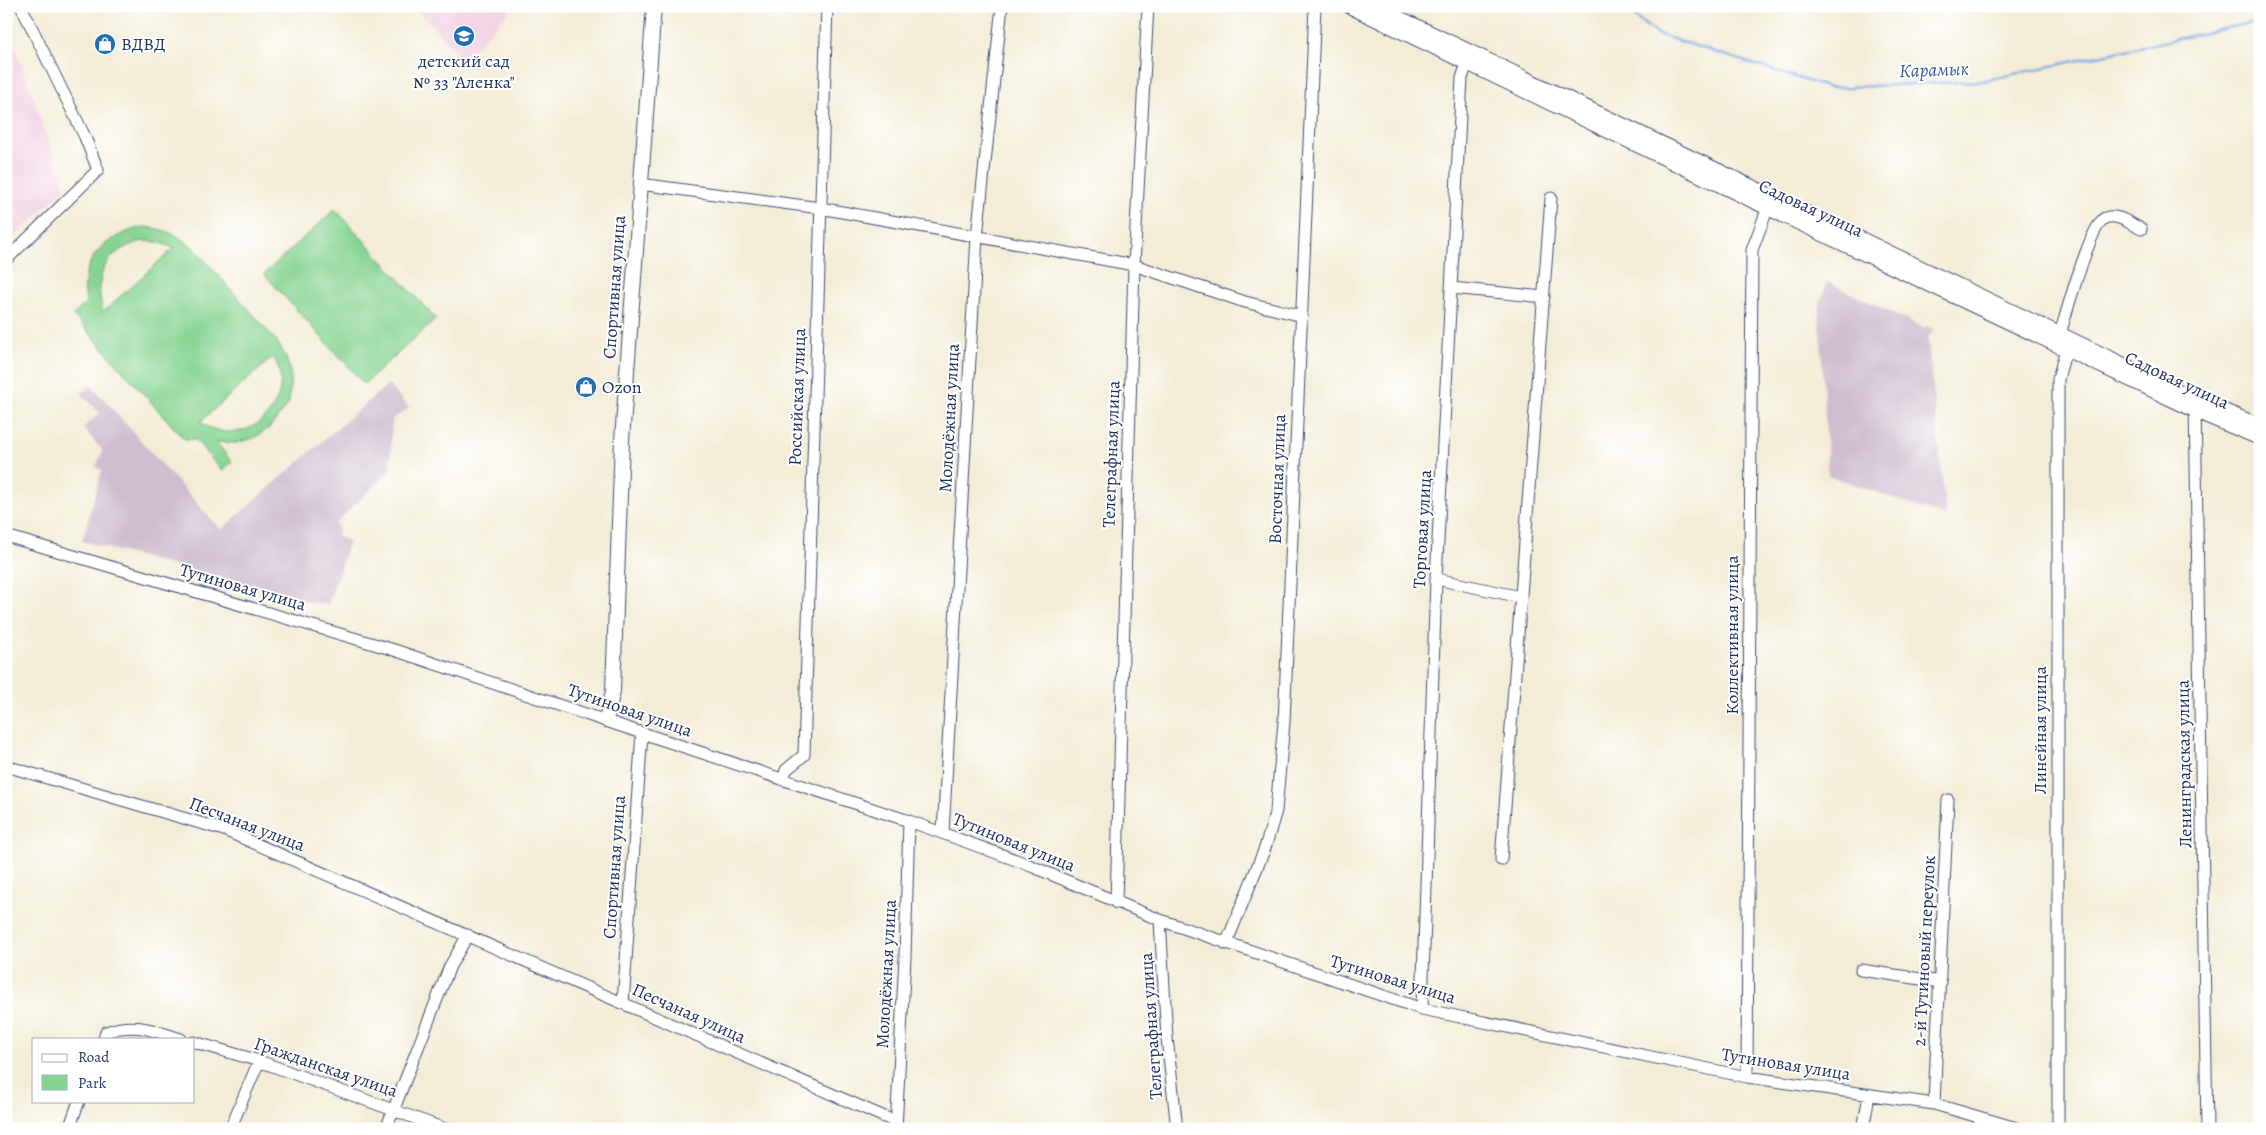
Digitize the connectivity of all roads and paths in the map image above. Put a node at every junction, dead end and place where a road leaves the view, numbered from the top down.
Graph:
1 (21, 6) edge
2 (654, 6) edge
3 (827, 6) edge
4 (1002, 6) edge
5 (1148, 6) edge
6 (1315, 6) edge
7 (1349, 6) edge
8 (1374, 6) edge
9 (1470, 58) junction
10 (640, 184) junction
11 (1551, 198) dead end
12 (1769, 202) junction
13 (820, 208) junction
14 (2141, 229) dead end
15 (977, 236) junction
16 (6, 260) edge
17 (1134, 265) junction
18 (1451, 288) junction
19 (1544, 297) junction
20 (1302, 316) junction
21 (2060, 334) junction
22 (2066, 349) junction
23 (2195, 405) junction
24 (2260, 426) edge
25 (2260, 438) edge
26 (6, 536) edge
27 (1436, 579) junction
28 (1521, 597) junction
29 (606, 720) junction
30 (642, 733) junction
31 (6, 766) edge
32 (783, 780) junction
33 (1948, 800) dead end
34 (910, 821) junction
35 (943, 833) junction
36 (1501, 860) dead end
37 (1116, 903) junction
38 (1160, 920) junction
39 (468, 935) junction
40 (1226, 944) junction
41 (1861, 970) dead end
42 (1941, 982) junction
43 (623, 1003) junction
44 (1422, 1009) junction
45 (104, 1038) edge
46 (177, 1038) edge
47 (195, 1042) edge
48 (259, 1061) junction
49 (1747, 1077) junction
50 (1869, 1095) junction
51 (79, 1102) edge
52 (1934, 1104) junction
53 (393, 1109) junction
54 (896, 1126) edge
55 (69, 1129) edge
56 (230, 1129) edge
57 (386, 1129) edge
58 (444, 1129) edge
59 (1177, 1129) edge
60 (1862, 1129) edge
61 (2020, 1129) edge
62 (2058, 1129) edge
63 (2207, 1129) edge

1 - 16 street
2 - 10 street, Спортивная улица
3 - 13 street, Российская улица
4 - 15 street, Молодёжная улица
5 - 17 street, Телеграфная улица
6 - 20 street, Восточная улица
7 - 9 street, Садовая улица
8 - 9 street, Садовая улица
9 - 12 street, Садовая улица
9 - 18 street, Торговая улица
10 - 13 street
10 - 29 street, Спортивная улица
11 - 19 street
12 - 21 street, Садовая улица
12 - 22 street, Садовая улица
12 - 49 street, Коллективная улица
13 - 15 street
13 - 32 street, Российская улица
14 - 21 street
15 - 17 street
15 - 35 street, Молодёжная улица
17 - 20 street
17 - 37 street, Телеграфная улица
18 - 19 street
18 - 27 street, Торговая улица
19 - 28 street
20 - 40 street, Восточная улица
21 - 22 street
21 - 23 street, Садовая улица
22 - 23 street, Садовая улица
22 - 62 street, Линейная улица
23 - 24 street, Садовая улица
23 - 25 street, Садовая улица
23 - 63 street, Ленинградская улица
26 - 29 street, Тутиновая улица
27 - 28 street
27 - 44 street, Торговая улица
28 - 36 street
29 - 30 street, Тутиновая улица
30 - 32 street, Тутиновая улица
30 - 43 street, Спортивная улица
31 - 39 street, Песчаная улица
32 - 34 street, Тутиновая улица
33 - 42 street, 2-й Тутиновый переулок
34 - 35 street, Тутиновая улица
34 - 54 street, Молодёжная улица
35 - 37 street, Тутиновая улица
37 - 38 street, Тутиновая улица
38 - 40 street, Тутиновая улица
38 - 59 street, Телеграфная улица
39 - 43 street, Песчаная улица
39 - 53 street
40 - 44 street, Тутиновая улица
41 - 42 street
42 - 52 street, 2-й Тутиновый переулок
43 - 54 street, Песчаная улица
44 - 49 street, Тутиновая улица
45 - 46 street
47 - 48 street, Гражданская улица
48 - 53 street, Гражданская улица
48 - 56 street
49 - 50 street, Тутиновая улица
50 - 52 street, Тутиновая улица
50 - 60 street
51 - 55 street
52 - 61 street, Тутиновая улица
53 - 57 street
53 - 58 street, Гражданская улица

